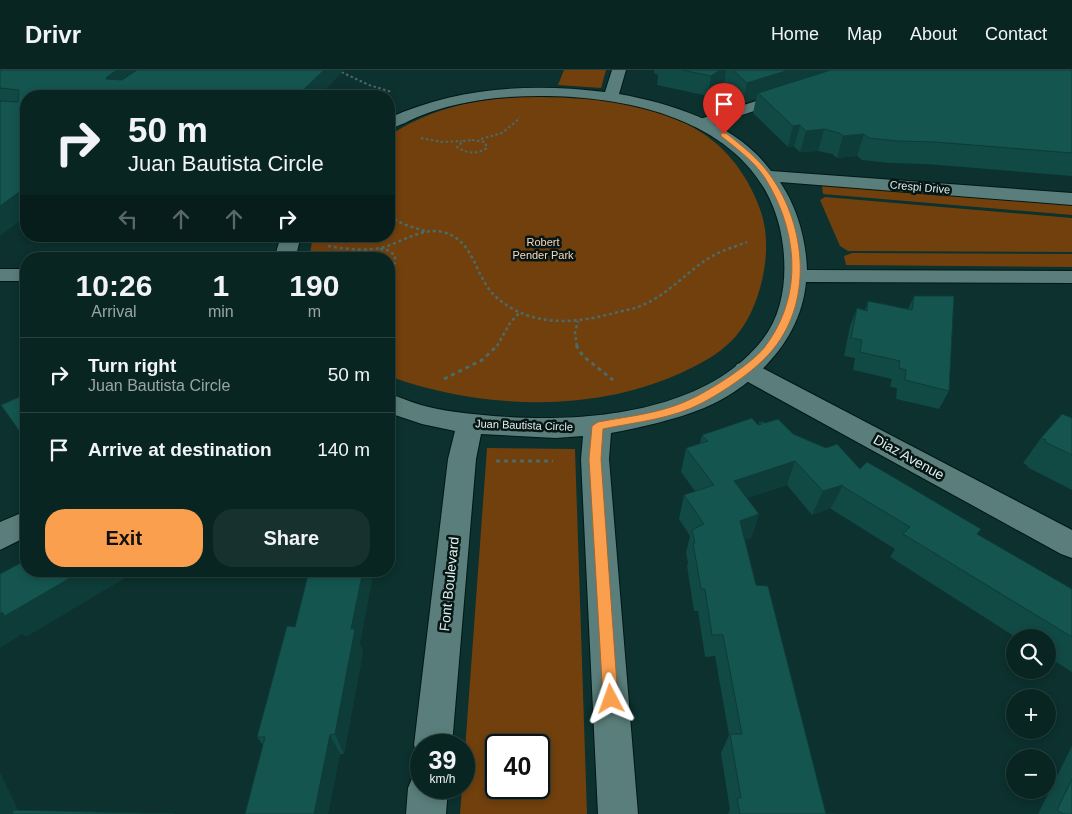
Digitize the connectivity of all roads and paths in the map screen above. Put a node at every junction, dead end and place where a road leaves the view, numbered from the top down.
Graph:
1 (337, 70) edge
2 (619, 70) edge
3 (552, 76) dead end
4 (383, 90) edge
5 (803, 90) edge
6 (545, 91) junction
7 (395, 92) edge
8 (399, 92) dead end
9 (611, 97) junction
10 (520, 117) dead end
11 (395, 121) edge
12 (703, 123) junction
13 (418, 137) dead end
14 (468, 140) junction
15 (472, 140) junction
16 (767, 176) junction
17 (1072, 199) edge
18 (395, 219) edge
19 (426, 231) junction
20 (747, 242) dead end
21 (328, 246) dead end
22 (374, 249) junction
23 (365, 252) edge
24 (390, 252) edge
25 (0, 275) edge
26 (20, 275) edge
27 (796, 276) junction
28 (1072, 277) edge
29 (519, 313) junction
30 (578, 321) junction
31 (746, 370) junction
32 (444, 379) dead end
33 (613, 380) dead end
34 (395, 405) edge
35 (470, 424) junction
36 (598, 426) junction
37 (488, 461) dead end
38 (559, 461) dead end
39 (20, 526) edge
40 (0, 537) edge
41 (1072, 545) edge
42 (434, 734) edge
43 (427, 799) edge
44 (426, 814) edge
45 (618, 814) edge

1 - 4 path
2 - 9 street
3 - 6 street
5 - 12 street
6 - 9 street, Juan Bautista Circle
6 - 11 street, Juan Bautista Circle
7 - 8 path
9 - 12 street, Juan Bautista Circle
10 - 15 path
12 - 16 street, Juan Bautista Circle
13 - 14 path
14 - 15 path
14 - 15 path
16 - 17 street, Crespi Drive
16 - 27 street, Juan Bautista Circle
18 - 19 path
19 - 22 path
19 - 29 path
20 - 30 path
21 - 22 path
22 - 23 path
22 - 24 path
25 - 26 street
27 - 28 street
27 - 31 street, Juan Bautista Circle
29 - 30 path
29 - 32 path
30 - 33 path
31 - 36 street, Juan Bautista Circle
31 - 41 street, Diaz Avenue
34 - 35 street, Juan Bautista Circle
35 - 36 street, Juan Bautista Circle
35 - 42 street, Font Boulevard
36 - 45 street
37 - 38 path
39 - 40 street
43 - 44 street

